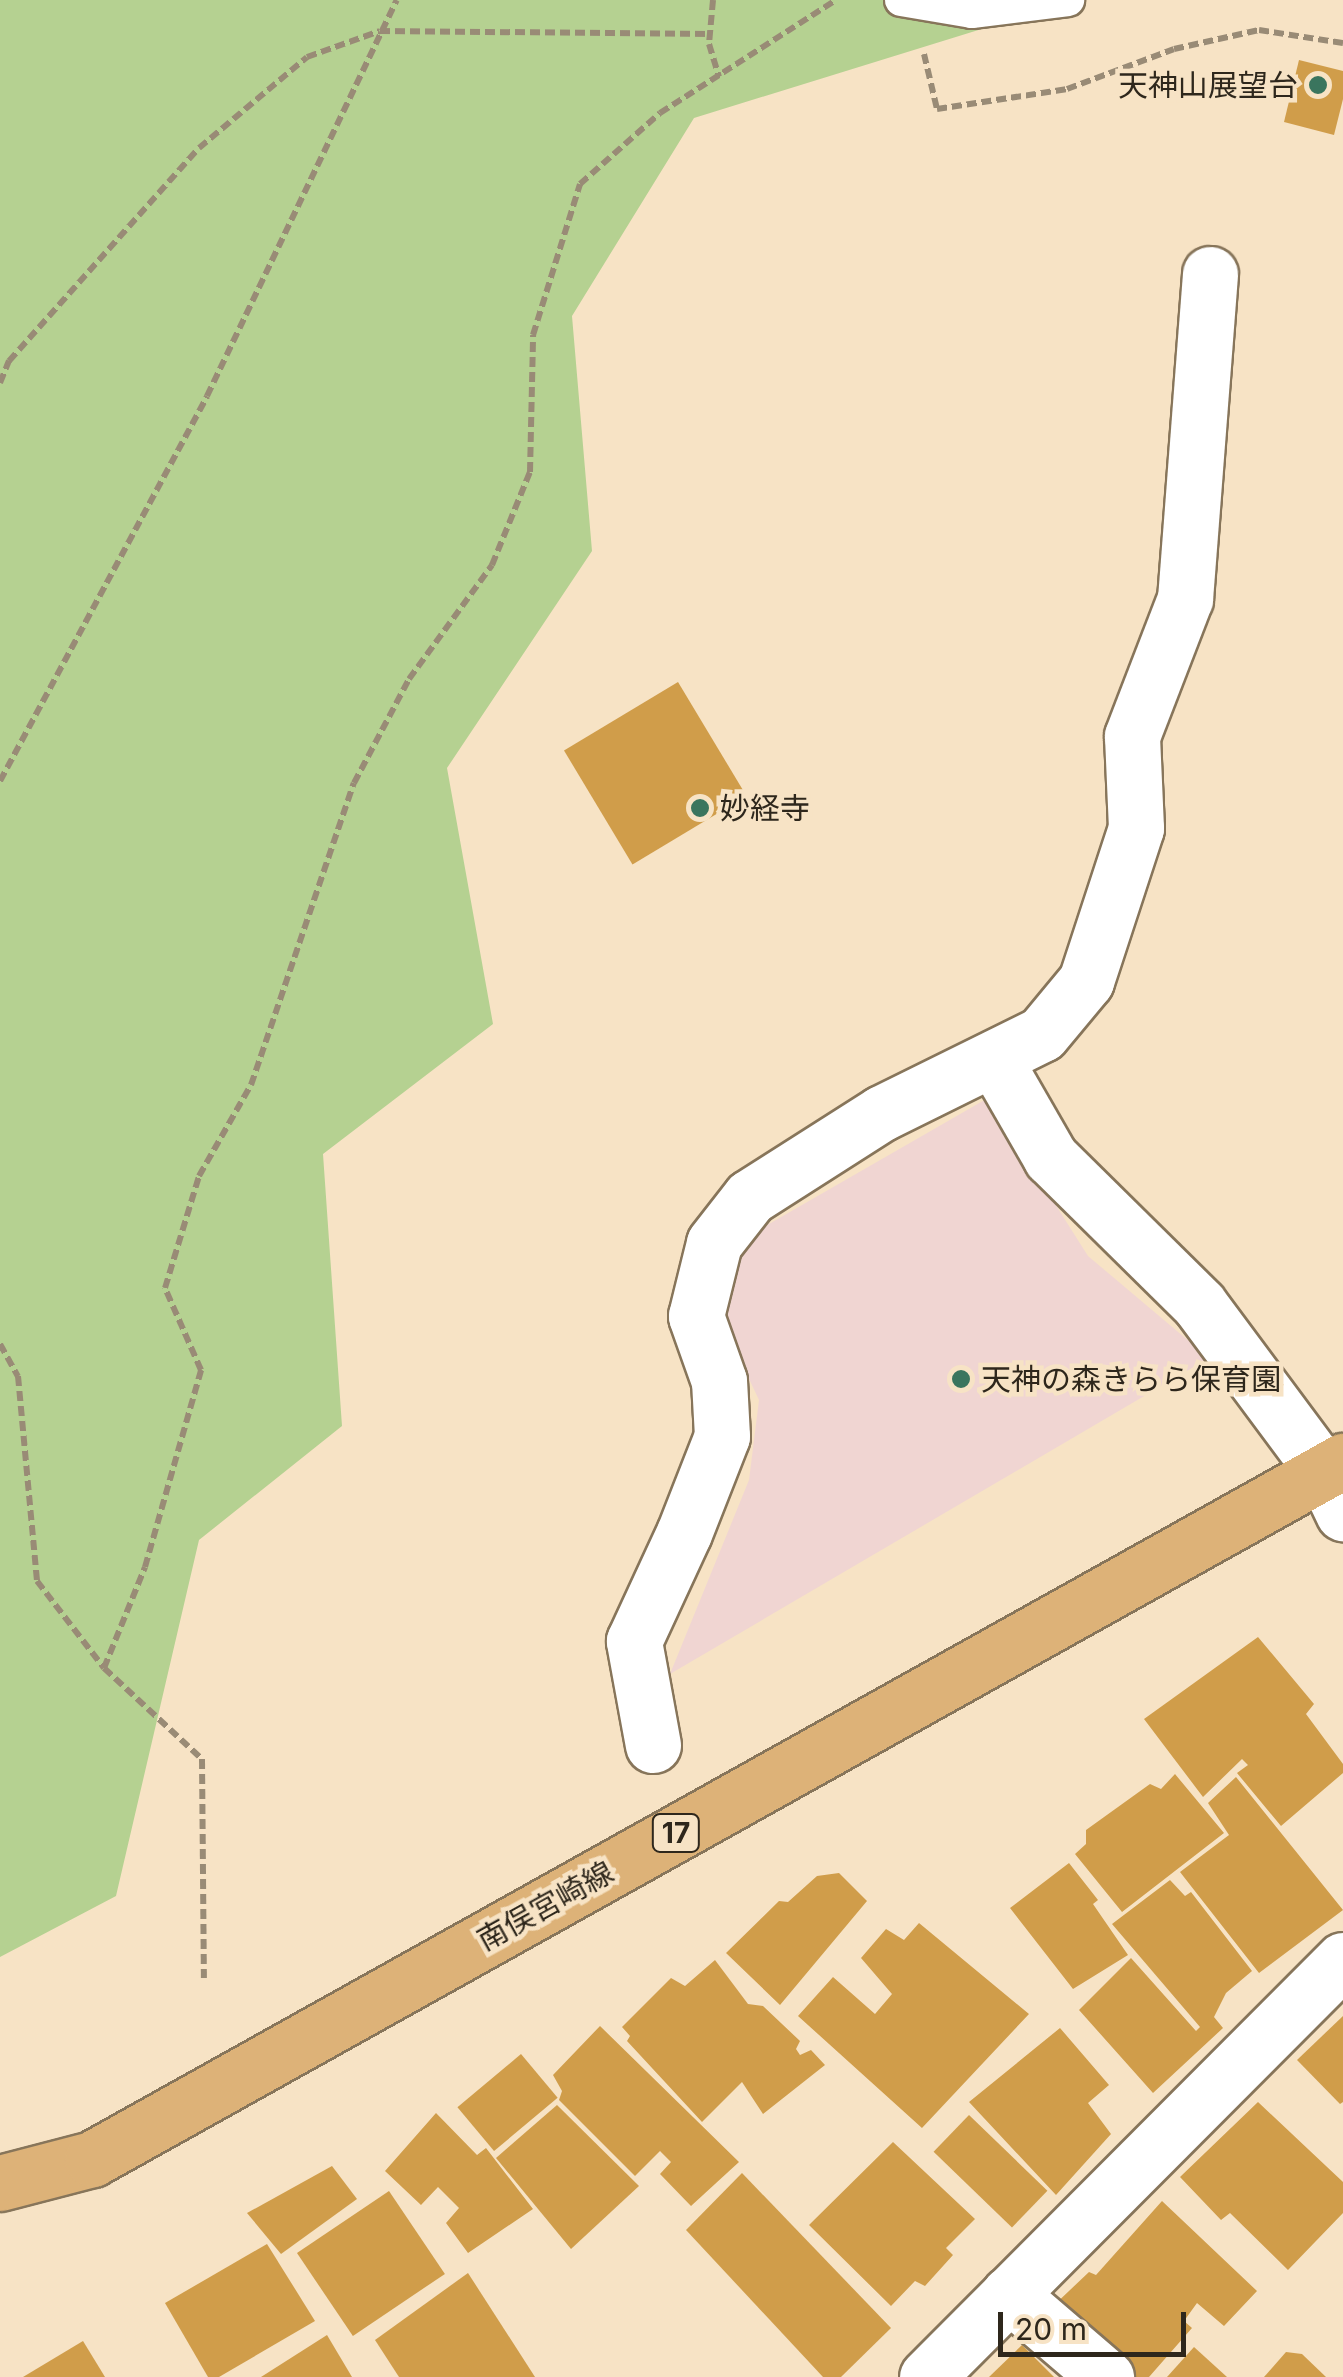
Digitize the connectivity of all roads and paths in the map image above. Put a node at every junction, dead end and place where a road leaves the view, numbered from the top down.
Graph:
1 (397, 0) edge
2 (714, 0) edge
3 (836, 0) edge
4 (901, 0) edge
5 (1068, 0) edge
6 (380, 31) junction
7 (711, 34) junction
8 (1343, 43) edge
9 (719, 76) junction
10 (937, 109) dead end
11 (1210, 274) dead end
12 (0, 384) edge
13 (0, 780) edge
14 (994, 1059) junction
15 (0, 1344) edge
16 (1336, 1482) edge
17 (104, 1668) junction
18 (653, 1745) dead end
19 (1343, 1960) edge
20 (204, 1978) dead end
21 (0, 2183) edge
22 (1009, 2294) junction
23 (927, 2377) edge
24 (1106, 2377) edge

1 - 6 path
2 - 7 path
3 - 9 path
4 - 5 lane
6 - 7 path
6 - 12 path
6 - 13 path
7 - 9 path
8 - 10 path
9 - 17 path
11 - 14 street
14 - 16 street
14 - 18 street
15 - 17 path
16 - 21 main road, 南俣宮崎線 / 17
17 - 20 path
19 - 22 street
22 - 23 street
22 - 24 street

